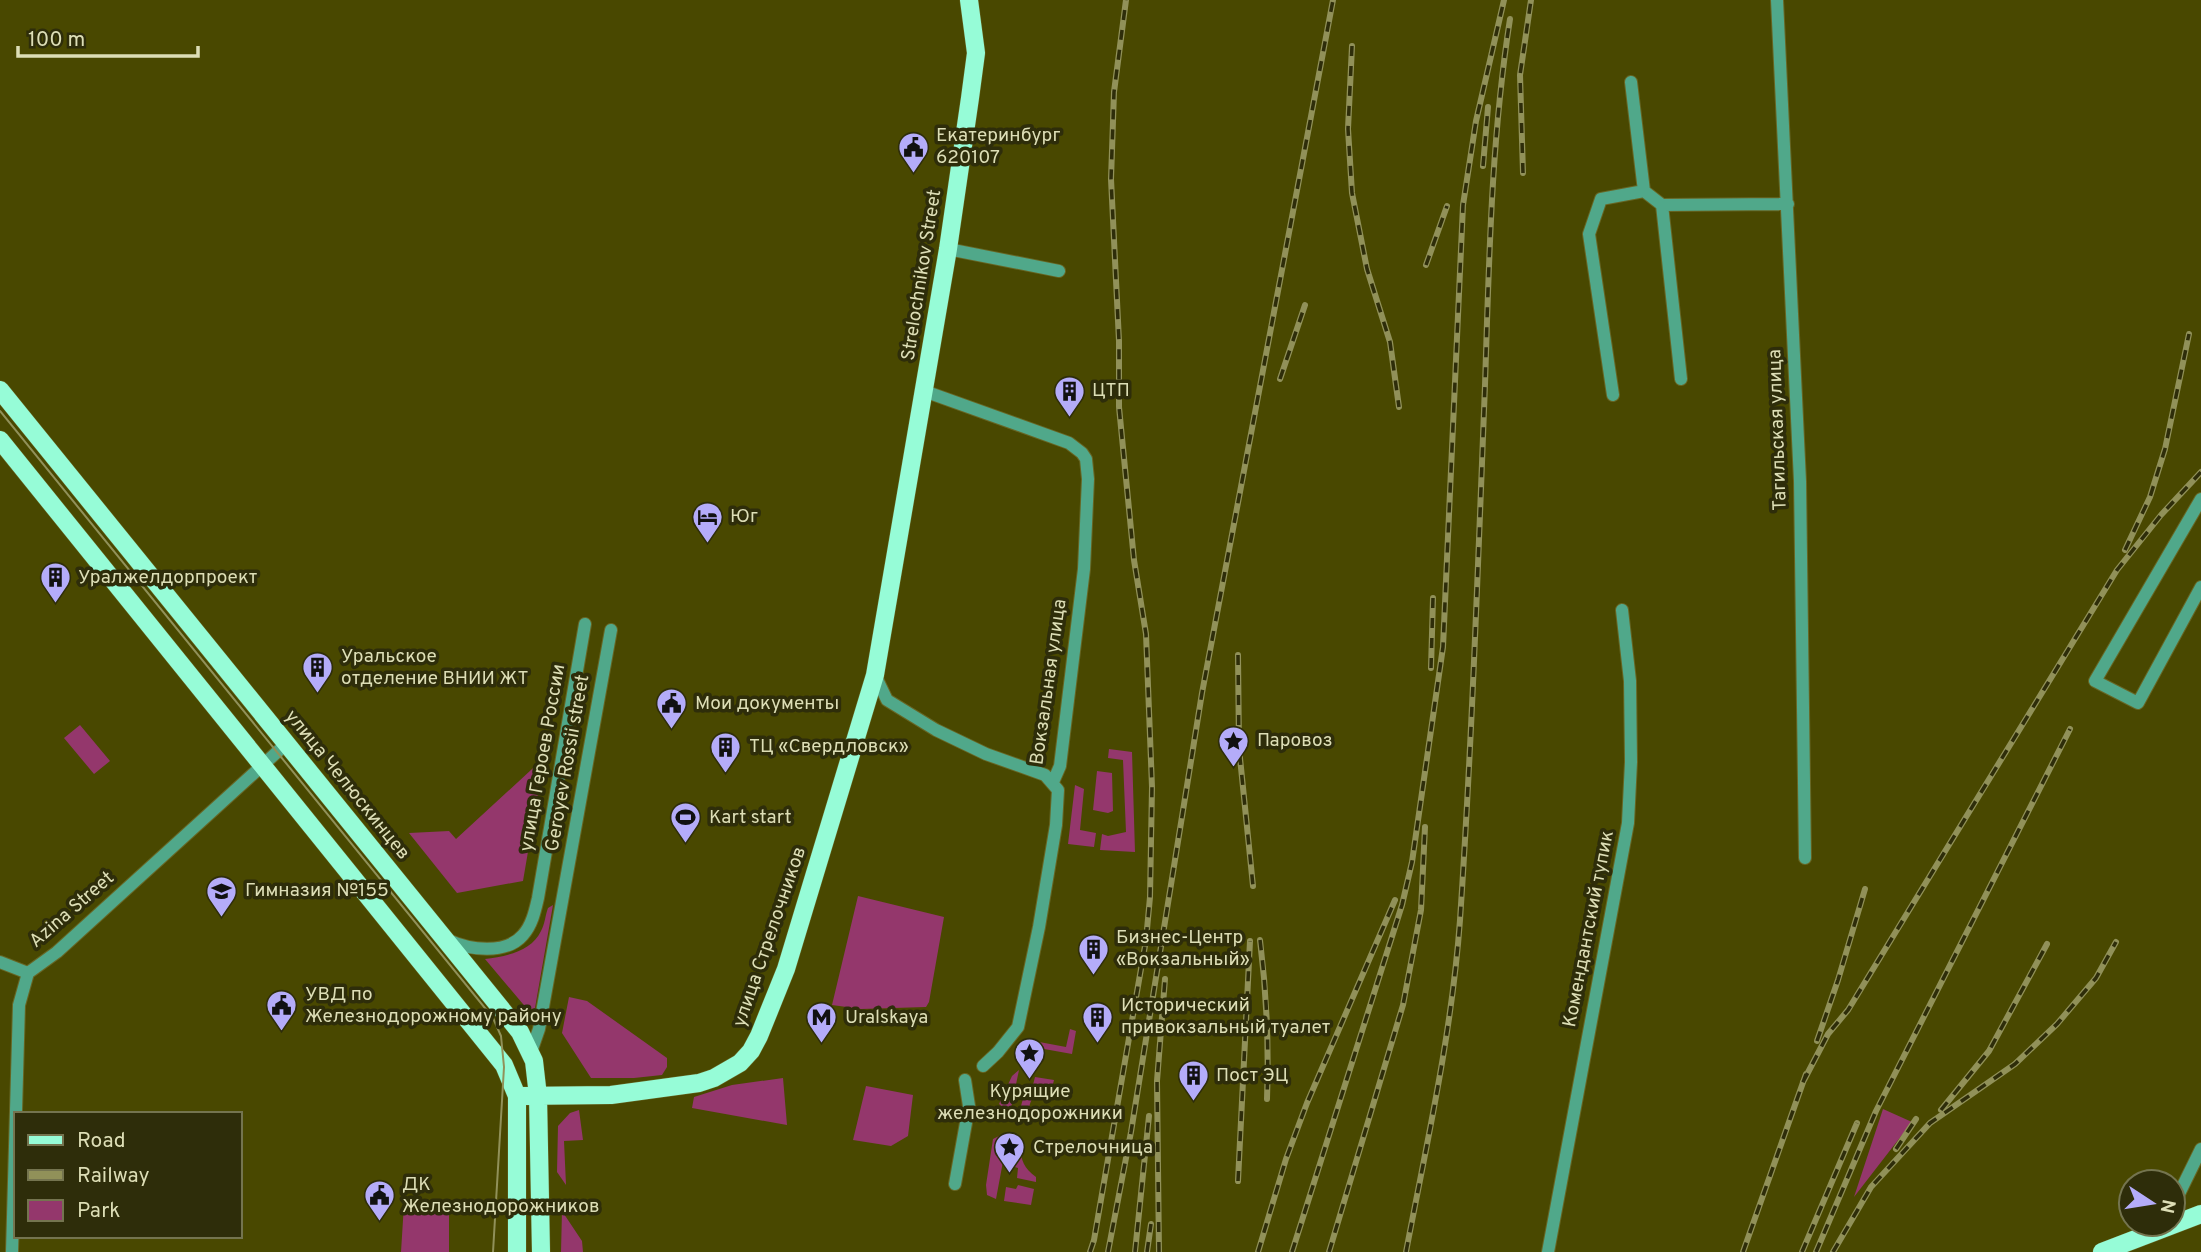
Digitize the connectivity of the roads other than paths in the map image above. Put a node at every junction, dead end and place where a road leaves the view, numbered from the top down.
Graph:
1 (969, 0) edge
2 (1777, 0) edge
3 (1631, 82) dead end
4 (1644, 191) junction
5 (1788, 204) junction
6 (1662, 205) junction
7 (948, 249) junction
8 (1059, 271) dead end
9 (1681, 379) dead end
10 (0, 390) edge
11 (924, 391) junction
12 (1613, 395) dead end
13 (0, 440) edge
14 (2201, 499) edge
15 (2201, 587) edge
16 (1622, 610) dead end
17 (585, 624) dead end
18 (611, 630) dead end
19 (875, 675) junction
20 (286, 744) junction
21 (263, 765) junction
22 (1053, 782) junction
23 (1805, 858) dead end
24 (538, 898) junction
25 (562, 902) junction
26 (444, 939) junction
27 (0, 962) edge
28 (28, 973) junction
29 (531, 1052) junction
30 (983, 1066) dead end
31 (965, 1080) dead end
32 (517, 1096) junction
33 (538, 1096) junction
34 (16, 1112) edge
35 (2201, 1149) edge
36 (2187, 1178) edge
37 (14, 1181) edge
38 (955, 1184) dead end
39 (2136, 1238) edge
40 (12, 1252) edge
41 (517, 1252) edge
42 (541, 1252) edge
43 (1548, 1252) edge
44 (2102, 1252) edge

1 - 7 main road, Strelochnikov Street
2 - 5 street, Тагильская улица
3 - 4 street
4 - 6 street
4 - 12 street
5 - 6 street
5 - 23 street, Тагильская улица
6 - 9 street
7 - 8 street
7 - 11 main road, Strelochnikov Street
10 - 20 main road, улица Челюскинцев
11 - 19 main road, улица Стрелочников
11 - 22 street, Вокзальная улица
13 - 21 main road
14 - 15 street
16 - 43 street, Комендантский тупик
17 - 24 street, улица Героев России
18 - 25 street, Geroyev Rossii street
19 - 22 street
19 - 33 main road, улица Стрелочников
20 - 21 street, Azina Street
20 - 26 main road, улица Челюскинцев
21 - 28 street, Azina Street
21 - 32 main road
22 - 30 street, Вокзальная улица
24 - 25 street
24 - 26 street, улица Героев России
25 - 29 street
26 - 29 main road, улица Челюскинцев
27 - 28 street
28 - 34 street, Azina Street
29 - 33 main road, улица Челюскинцев
31 - 38 street
32 - 33 main road, улица Стрелочников
32 - 41 main road
33 - 42 main road, улица Челюскинцев
35 - 36 street
37 - 40 street, Azina Street
39 - 44 main road

